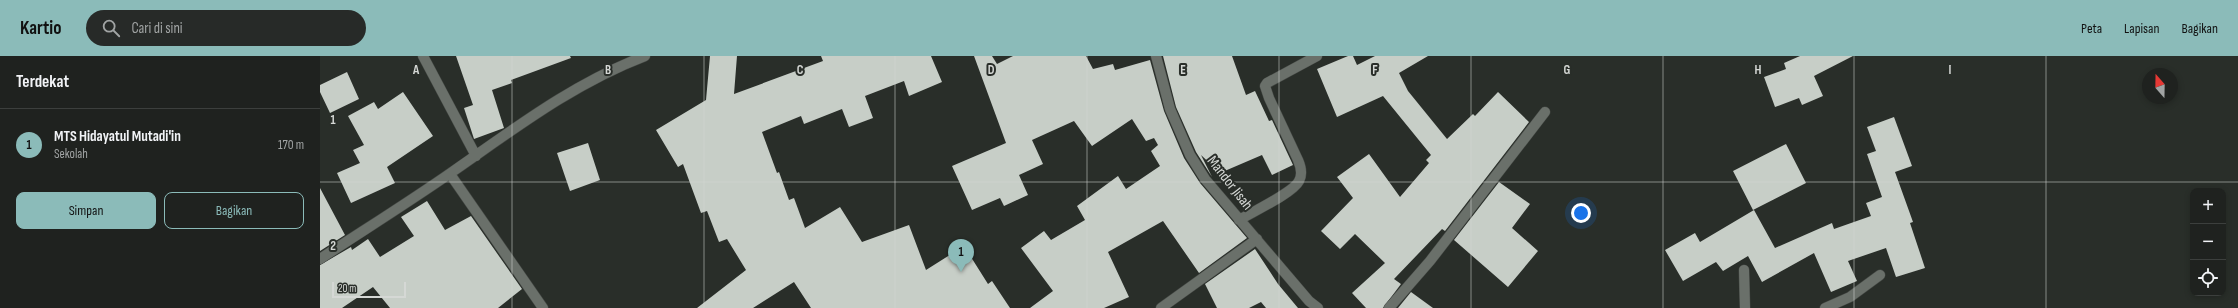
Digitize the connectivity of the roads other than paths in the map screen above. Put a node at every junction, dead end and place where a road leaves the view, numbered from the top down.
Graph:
1 (423, 56) edge
2 (645, 56) edge
3 (1156, 56) edge
4 (1317, 56) edge
5 (1545, 112) dead end
6 (476, 156) junction
7 (450, 174) junction
8 (1239, 220) junction
9 (1257, 239) junction
10 (320, 259) edge
11 (1744, 270) dead end
12 (1880, 275) dead end
13 (543, 308) edge
14 (1161, 308) edge
15 (1318, 308) edge
16 (1389, 308) edge
17 (1745, 308) edge
18 (1825, 308) edge

1 - 6 street
2 - 6 street
3 - 8 street, Mandor Jisah
4 - 8 street
5 - 16 street
6 - 7 street
7 - 10 street
7 - 13 street
8 - 9 street, Mandor Jisah
9 - 14 street
9 - 15 street, Mandor Jisah
11 - 17 street
12 - 18 street

